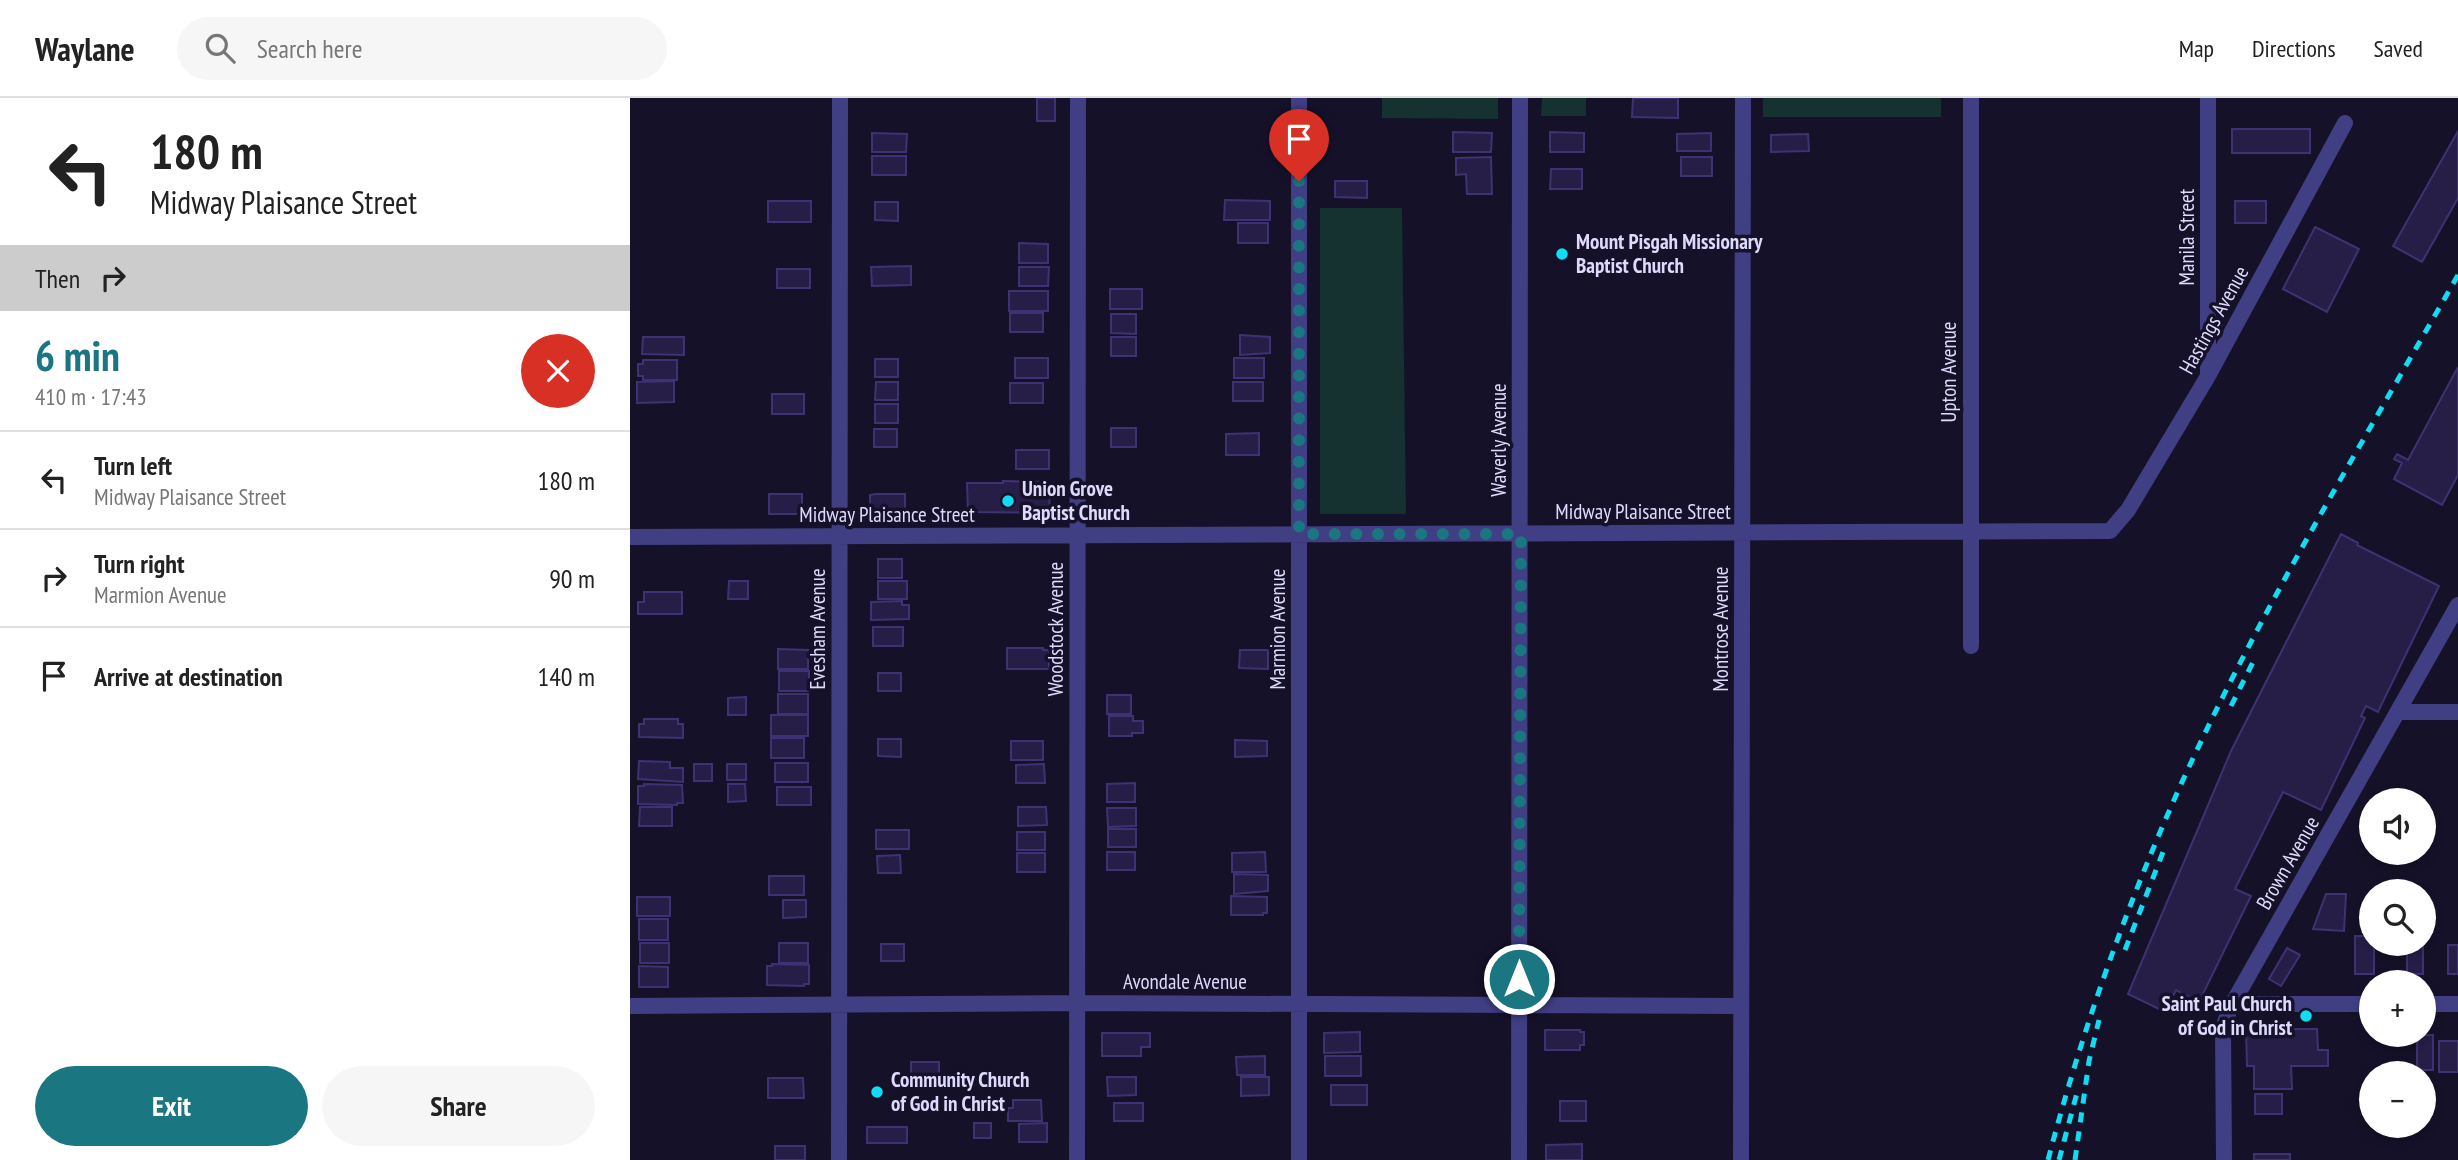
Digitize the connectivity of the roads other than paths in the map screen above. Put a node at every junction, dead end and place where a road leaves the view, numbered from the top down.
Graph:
1 (840, 98) edge
2 (1078, 98) edge
3 (1299, 98) edge
4 (1520, 98) edge
5 (1743, 98) edge
6 (1971, 98) edge
7 (2208, 98) edge
8 (2345, 123) dead end
9 (2208, 376) junction
10 (2110, 531) joint
11 (1970, 532) junction
12 (1742, 533) junction
13 (1299, 534) junction
14 (1521, 534) junction
15 (839, 535) junction
16 (1077, 536) junction
17 (630, 537) edge
18 (2458, 605) edge
19 (1971, 646) dead end
20 (2398, 712) junction
21 (2458, 712) edge
22 (1077, 1003) junction
23 (1299, 1003) junction
24 (2232, 1004) junction
25 (2359, 1004) edge
26 (2436, 1004) edge
27 (2458, 1004) edge
28 (839, 1005) junction
29 (630, 1006) edge
30 (1519, 1006) junction
31 (1741, 1006) junction
32 (839, 1160) edge
33 (1077, 1160) edge
34 (1299, 1160) edge
35 (1519, 1160) edge
36 (1741, 1160) edge
37 (2224, 1160) edge

1 - 15 street, Evesham Avenue
2 - 16 street, Woodstock Avenue
3 - 13 street, Marmion Avenue
4 - 14 street, Waverly Avenue
5 - 12 street, Montrose Avenue
6 - 11 street, Upton Avenue
7 - 9 street, Manila Street
8 - 9 street, Hastings Avenue
9 - 10 street, Hastings Avenue
10 - 11 street, Midway Plaisance Street
11 - 12 street, Midway Plaisance Street
11 - 19 street, Upton Avenue
12 - 14 street, Midway Plaisance Street
12 - 31 street, Montrose Avenue
13 - 14 street, Midway Plaisance Street
13 - 16 street, Midway Plaisance Street
13 - 23 street, Marmion Avenue
14 - 30 street, Waverly Avenue
15 - 16 street, Midway Plaisance Street
15 - 17 street, Midway Plaisance Street
15 - 28 street, Evesham Avenue
16 - 22 street, Woodstock Avenue
18 - 20 street, Brown Avenue
20 - 21 street
20 - 24 street, Brown Avenue
22 - 23 street, Avondale Avenue
22 - 28 street, Avondale Avenue
22 - 33 street, Woodstock Avenue
23 - 30 street, Avondale Avenue
23 - 34 street, Marmion Avenue
24 - 25 street
24 - 37 street, Brown Avenue
26 - 27 street
28 - 29 street, Avondale Avenue
28 - 32 street, Evesham Avenue
30 - 31 street, Avondale Avenue
30 - 35 street, Waverly Avenue
31 - 36 street, Montrose Avenue

